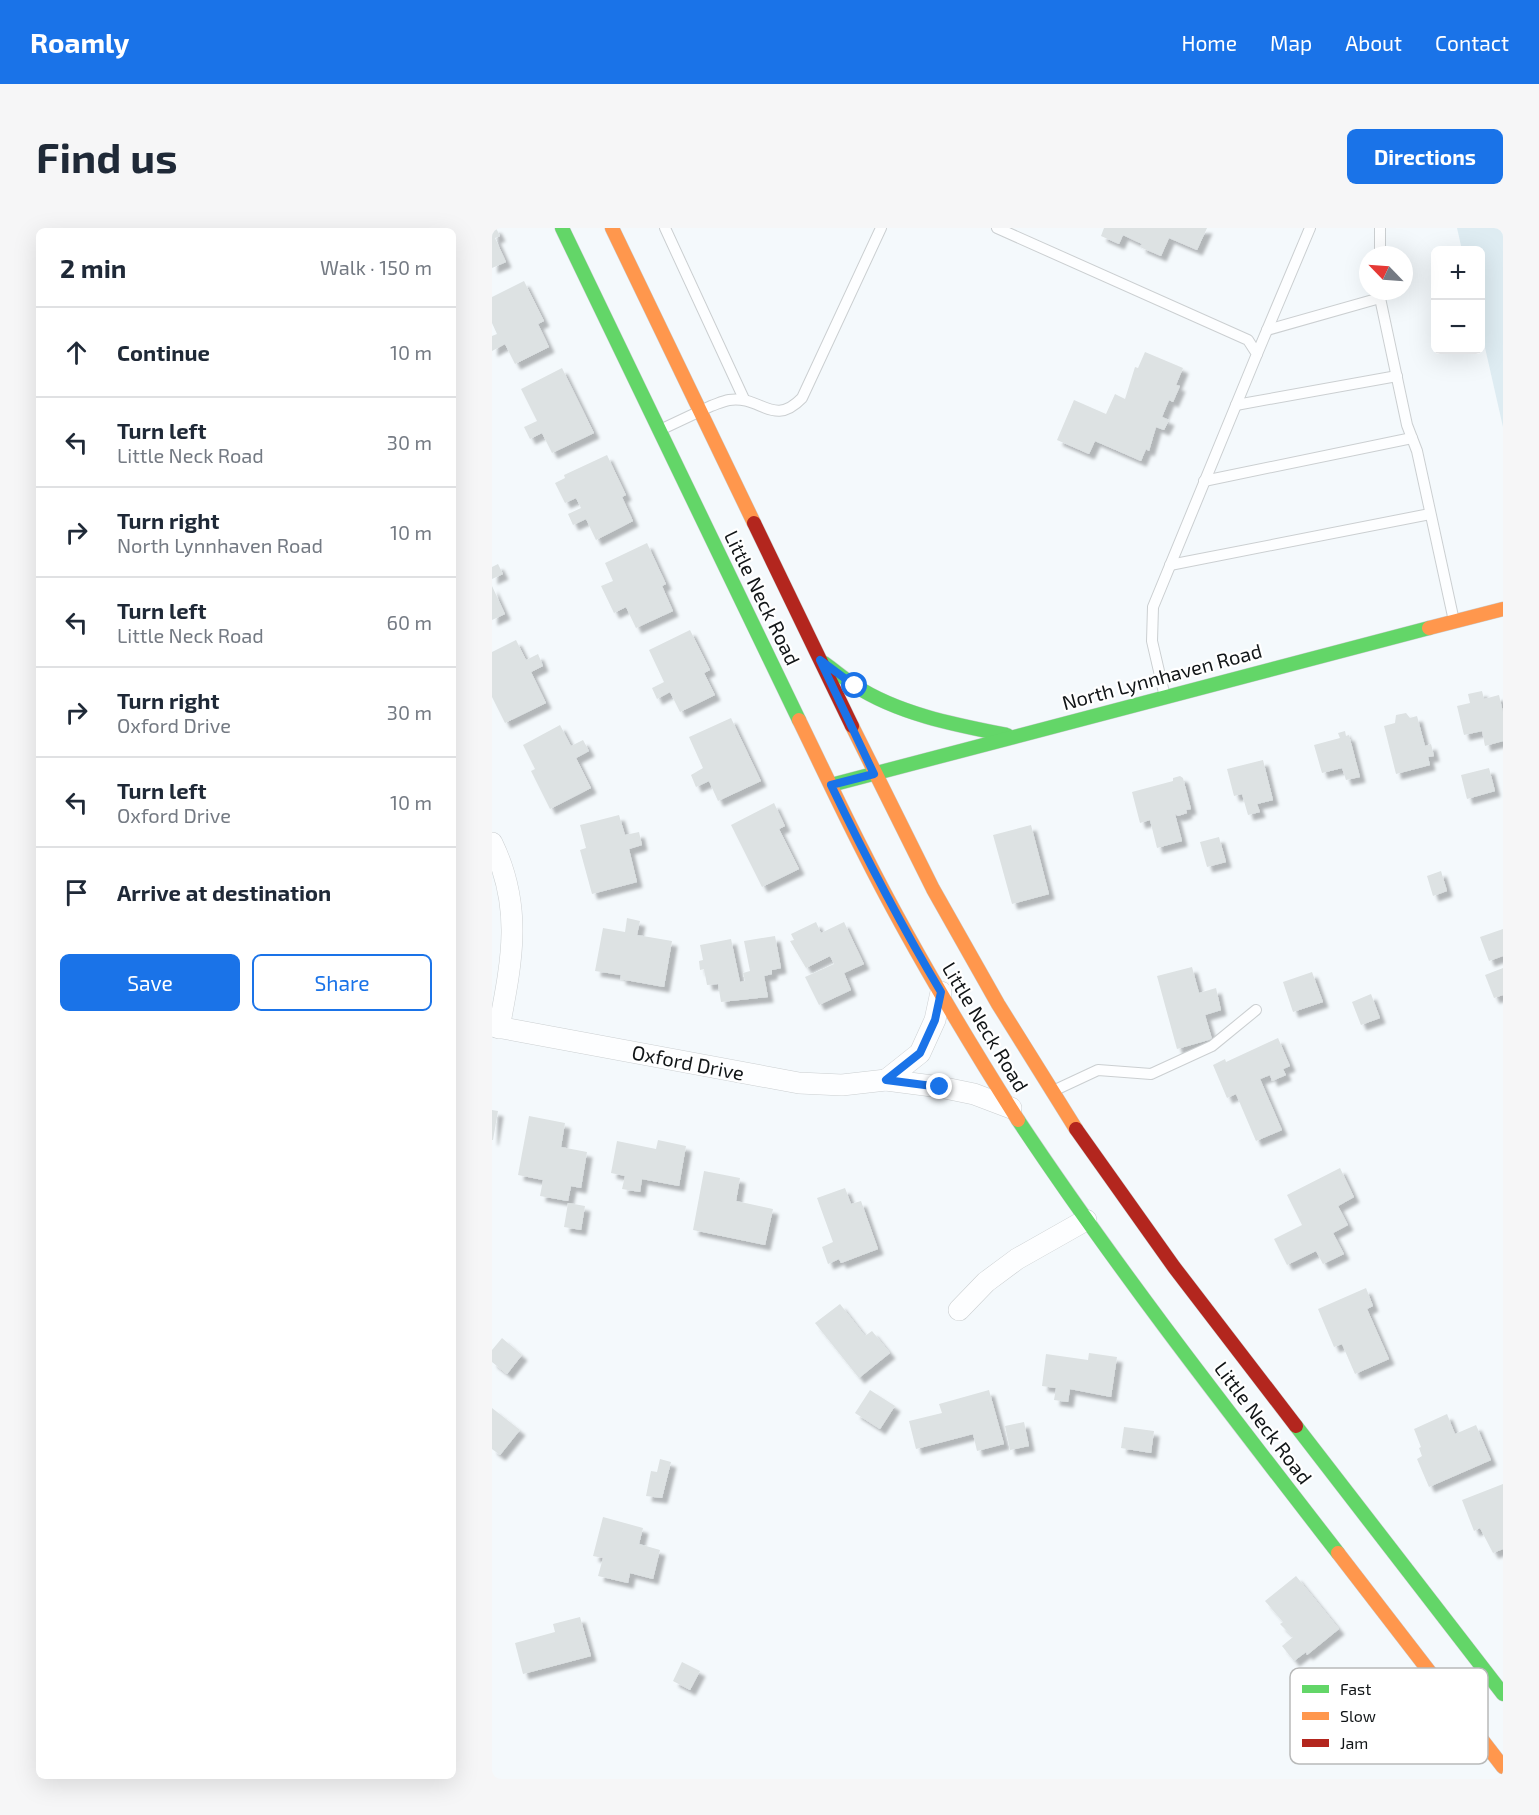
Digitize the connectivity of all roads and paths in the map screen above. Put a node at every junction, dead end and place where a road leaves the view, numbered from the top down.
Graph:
1 (562, 228) edge
2 (612, 228) edge
3 (665, 228) edge
4 (881, 228) edge
5 (998, 228) edge
6 (1310, 228) edge
7 (1380, 228) edge
8 (1380, 246) edge
9 (1364, 300) edge
10 (1381, 300) edge
11 (1267, 330) junction
12 (1257, 354) junction
13 (1397, 376) junction
14 (744, 399) junction
15 (1236, 405) junction
16 (700, 411) junction
17 (660, 430) junction
18 (1412, 438) junction
19 (1204, 481) junction
20 (1430, 514) junction
21 (1170, 565) junction
22 (1503, 609) edge
23 (1454, 621) junction
24 (820, 660) junction
25 (1164, 697) junction
26 (1015, 736) junction
27 (874, 774) junction
28 (831, 785) junction
29 (492, 843) edge
30 (941, 992) junction
31 (1256, 1010) dead end
32 (496, 1027) edge
33 (886, 1080) junction
34 (1053, 1091) junction
35 (1011, 1108) junction
36 (1086, 1220) junction
37 (959, 1310) dead end
38 (1426, 1668) edge
39 (1483, 1668) edge
40 (1488, 1675) edge
41 (1503, 1694) edge
42 (1488, 1748) edge
43 (1503, 1767) edge

1 - 17 street, Little Neck Road
2 - 16 street, Little Neck Road
3 - 14 lane
4 - 14 lane
5 - 12 lane
6 - 11 lane
7 - 8 lane
9 - 11 lane
10 - 13 lane
11 - 12 lane
12 - 15 lane
13 - 15 lane
13 - 18 lane
14 - 16 lane
15 - 19 lane
16 - 17 lane
16 - 24 street, Little Neck Road
17 - 28 street, Little Neck Road
18 - 19 lane
18 - 20 lane
19 - 21 lane
20 - 21 lane
20 - 23 lane
21 - 25 lane
22 - 23 street, North Lynnhaven Road
23 - 25 street, North Lynnhaven Road
24 - 26 street
24 - 27 street, Little Neck Road
25 - 26 street, North Lynnhaven Road
26 - 27 street, North Lynnhaven Road
27 - 28 street, North Lynnhaven Road
27 - 34 street, Little Neck Road
28 - 30 street, Little Neck Road
29 - 32 street
30 - 33 street
30 - 35 street, Little Neck Road
31 - 34 lane
32 - 33 street, Oxford Drive
33 - 35 street, Oxford Drive
34 - 39 street, Little Neck Road
35 - 36 street, Little Neck Road
36 - 37 street
36 - 38 street, Little Neck Road
40 - 41 street, Little Neck Road
42 - 43 street, Little Neck Road

